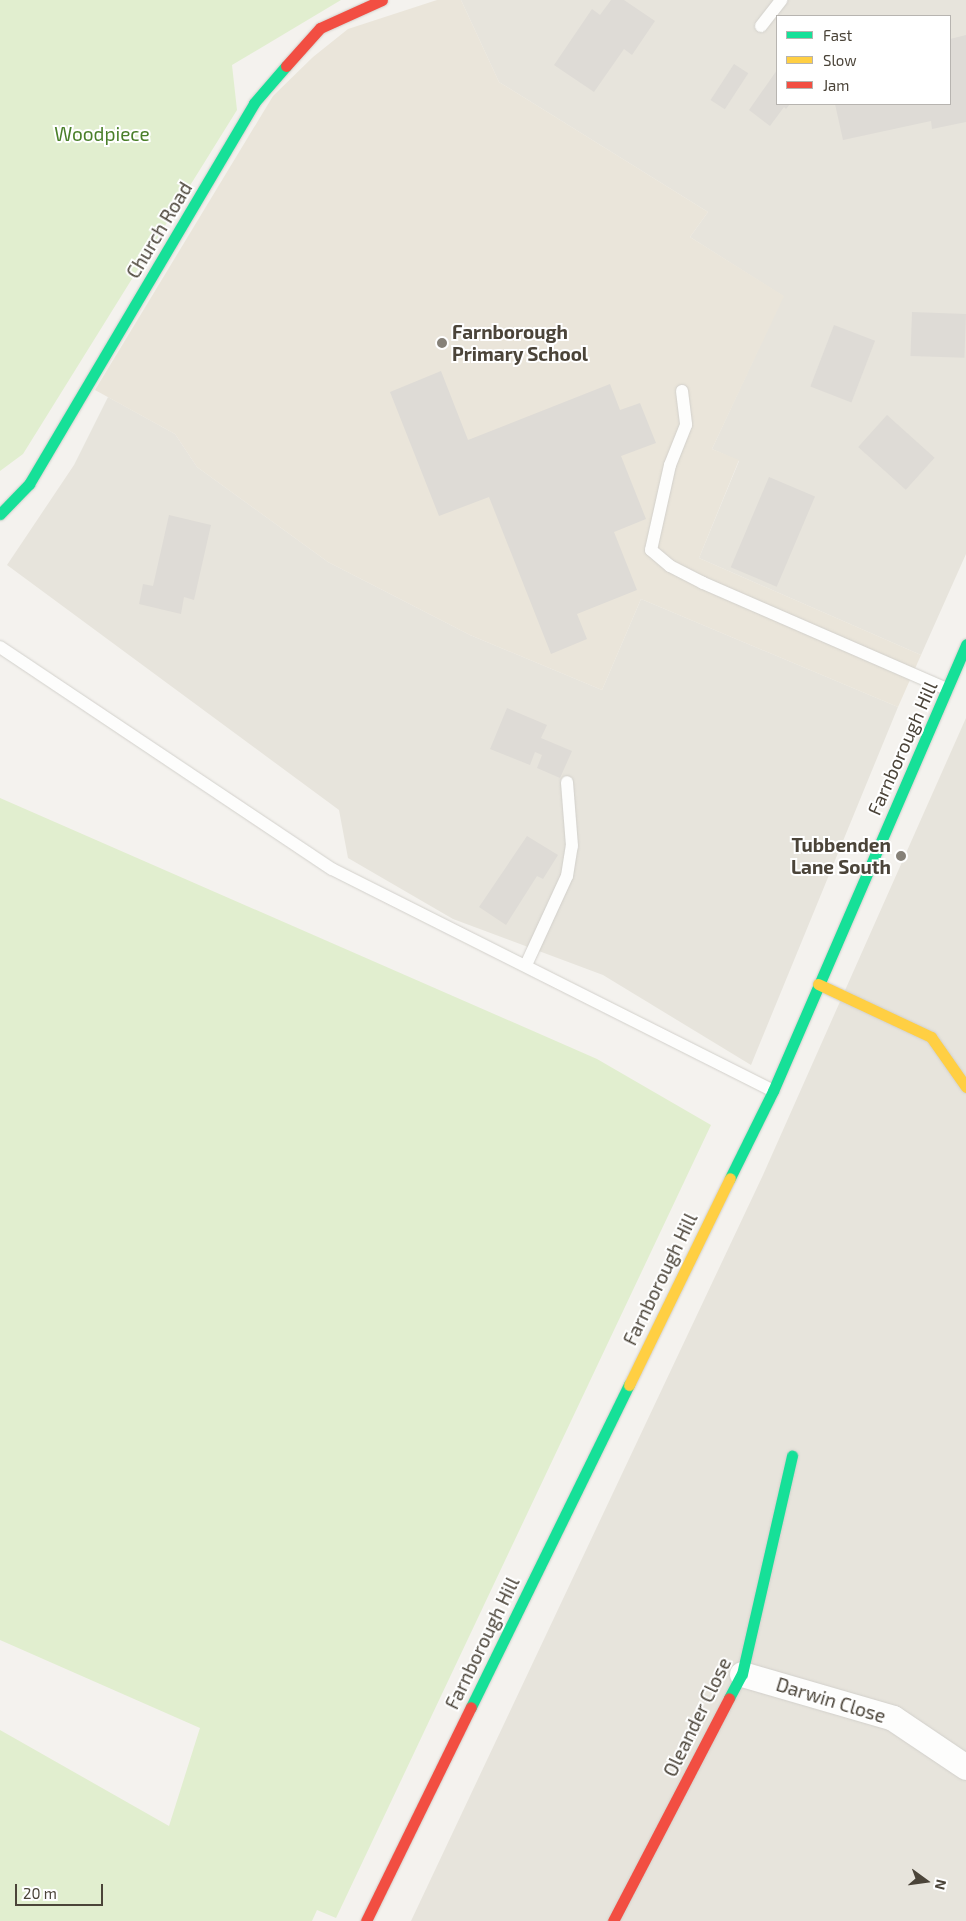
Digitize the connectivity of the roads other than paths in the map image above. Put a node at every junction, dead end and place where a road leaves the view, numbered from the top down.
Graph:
1 (382, 0) edge
2 (782, 0) edge
3 (760, 26) dead end
4 (682, 391) dead end
5 (0, 514) edge
6 (966, 644) edge
7 (0, 648) edge
8 (947, 689) junction
9 (566, 782) dead end
10 (526, 965) junction
11 (818, 984) junction
12 (966, 1087) edge
13 (773, 1091) junction
14 (792, 1456) dead end
15 (742, 1674) junction
16 (966, 1767) edge
17 (366, 1921) edge
18 (613, 1921) edge

1 - 5 main road, Church Road
2 - 3 lane
4 - 8 lane
6 - 8 main road, Farnborough Hill
7 - 10 lane
8 - 11 main road, Farnborough Hill
9 - 10 lane
10 - 13 lane
11 - 12 main road
11 - 13 main road, Farnborough Hill
13 - 17 main road, Farnborough Hill
14 - 15 main road, Oleander Close
15 - 16 street, Darwin Close
15 - 18 main road, Oleander Close

